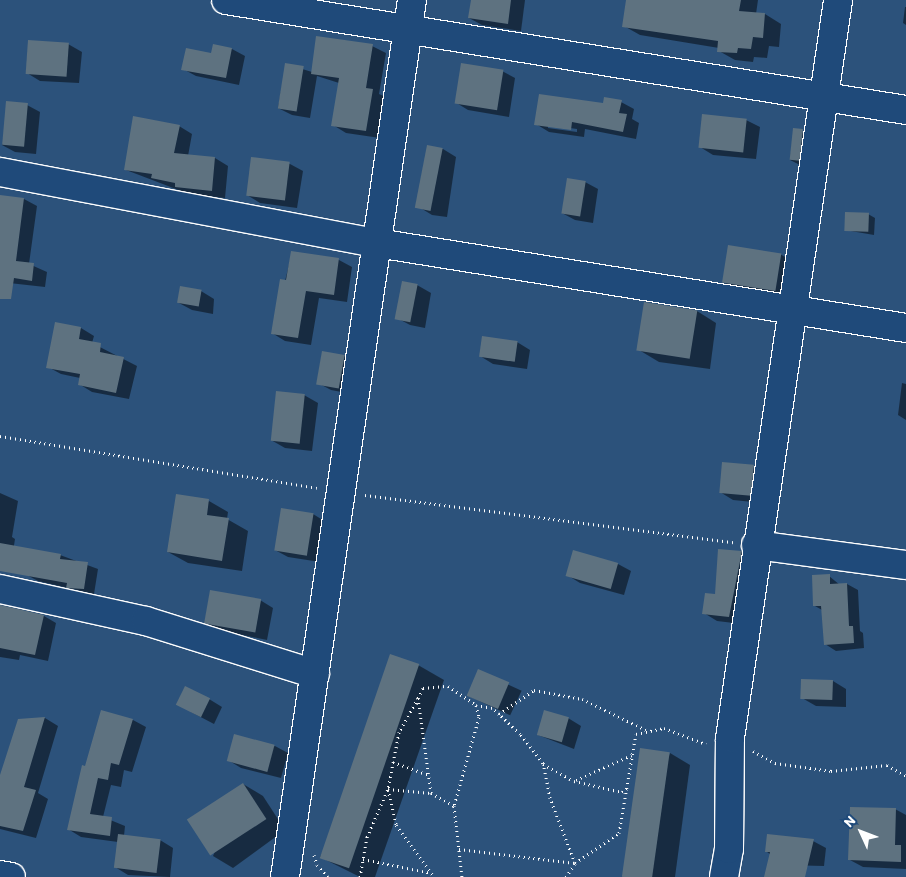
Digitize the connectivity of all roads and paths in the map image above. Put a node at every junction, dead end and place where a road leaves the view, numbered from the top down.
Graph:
1 (226, 0) edge
2 (412, 0) edge
3 (838, 0) edge
4 (408, 29) junction
5 (823, 96) junction
6 (906, 110) edge
7 (0, 172) edge
8 (377, 243) junction
9 (794, 310) junction
10 (906, 328) edge
11 (0, 436) edge
12 (341, 492) junction
13 (756, 545) junction
14 (906, 565) edge
15 (0, 589) edge
16 (315, 674) junction
17 (418, 698) junction
18 (476, 705) junction
19 (499, 714) junction
20 (647, 730) junction
21 (730, 738) junction
22 (632, 755) junction
23 (393, 762) junction
24 (543, 764) junction
25 (429, 775) junction
26 (906, 776) edge
27 (574, 780) junction
28 (630, 787) junction
29 (388, 789) junction
30 (431, 792) junction
31 (454, 806) junction
32 (459, 849) junction
33 (363, 859) junction
34 (575, 863) junction
35 (0, 875) edge
36 (433, 875) edge
37 (11, 877) edge
38 (285, 877) edge
39 (360, 877) edge
40 (462, 877) edge
41 (566, 877) edge
42 (724, 877) edge

1 - 4 street
2 - 4 street
3 - 5 street
4 - 5 street
4 - 8 street
5 - 6 street
5 - 9 street
7 - 8 street
8 - 9 street
8 - 12 street
9 - 10 street
9 - 13 street
11 - 12 path
12 - 13 path
12 - 16 street
13 - 14 street
13 - 21 street
15 - 16 street
16 - 38 street
17 - 18 path
17 - 23 path
17 - 25 path
18 - 19 path
18 - 31 path
19 - 20 path
19 - 24 path
20 - 21 path
20 - 22 path
21 - 26 path
21 - 42 street
22 - 27 path
22 - 28 path
23 - 25 path
23 - 29 path
24 - 27 path
24 - 34 path
25 - 30 path
27 - 28 path
28 - 34 path
29 - 30 path
29 - 33 path
29 - 36 path
30 - 31 path
31 - 32 path
32 - 34 path
32 - 40 path
33 - 36 path
33 - 39 path
34 - 41 path
35 - 37 street

